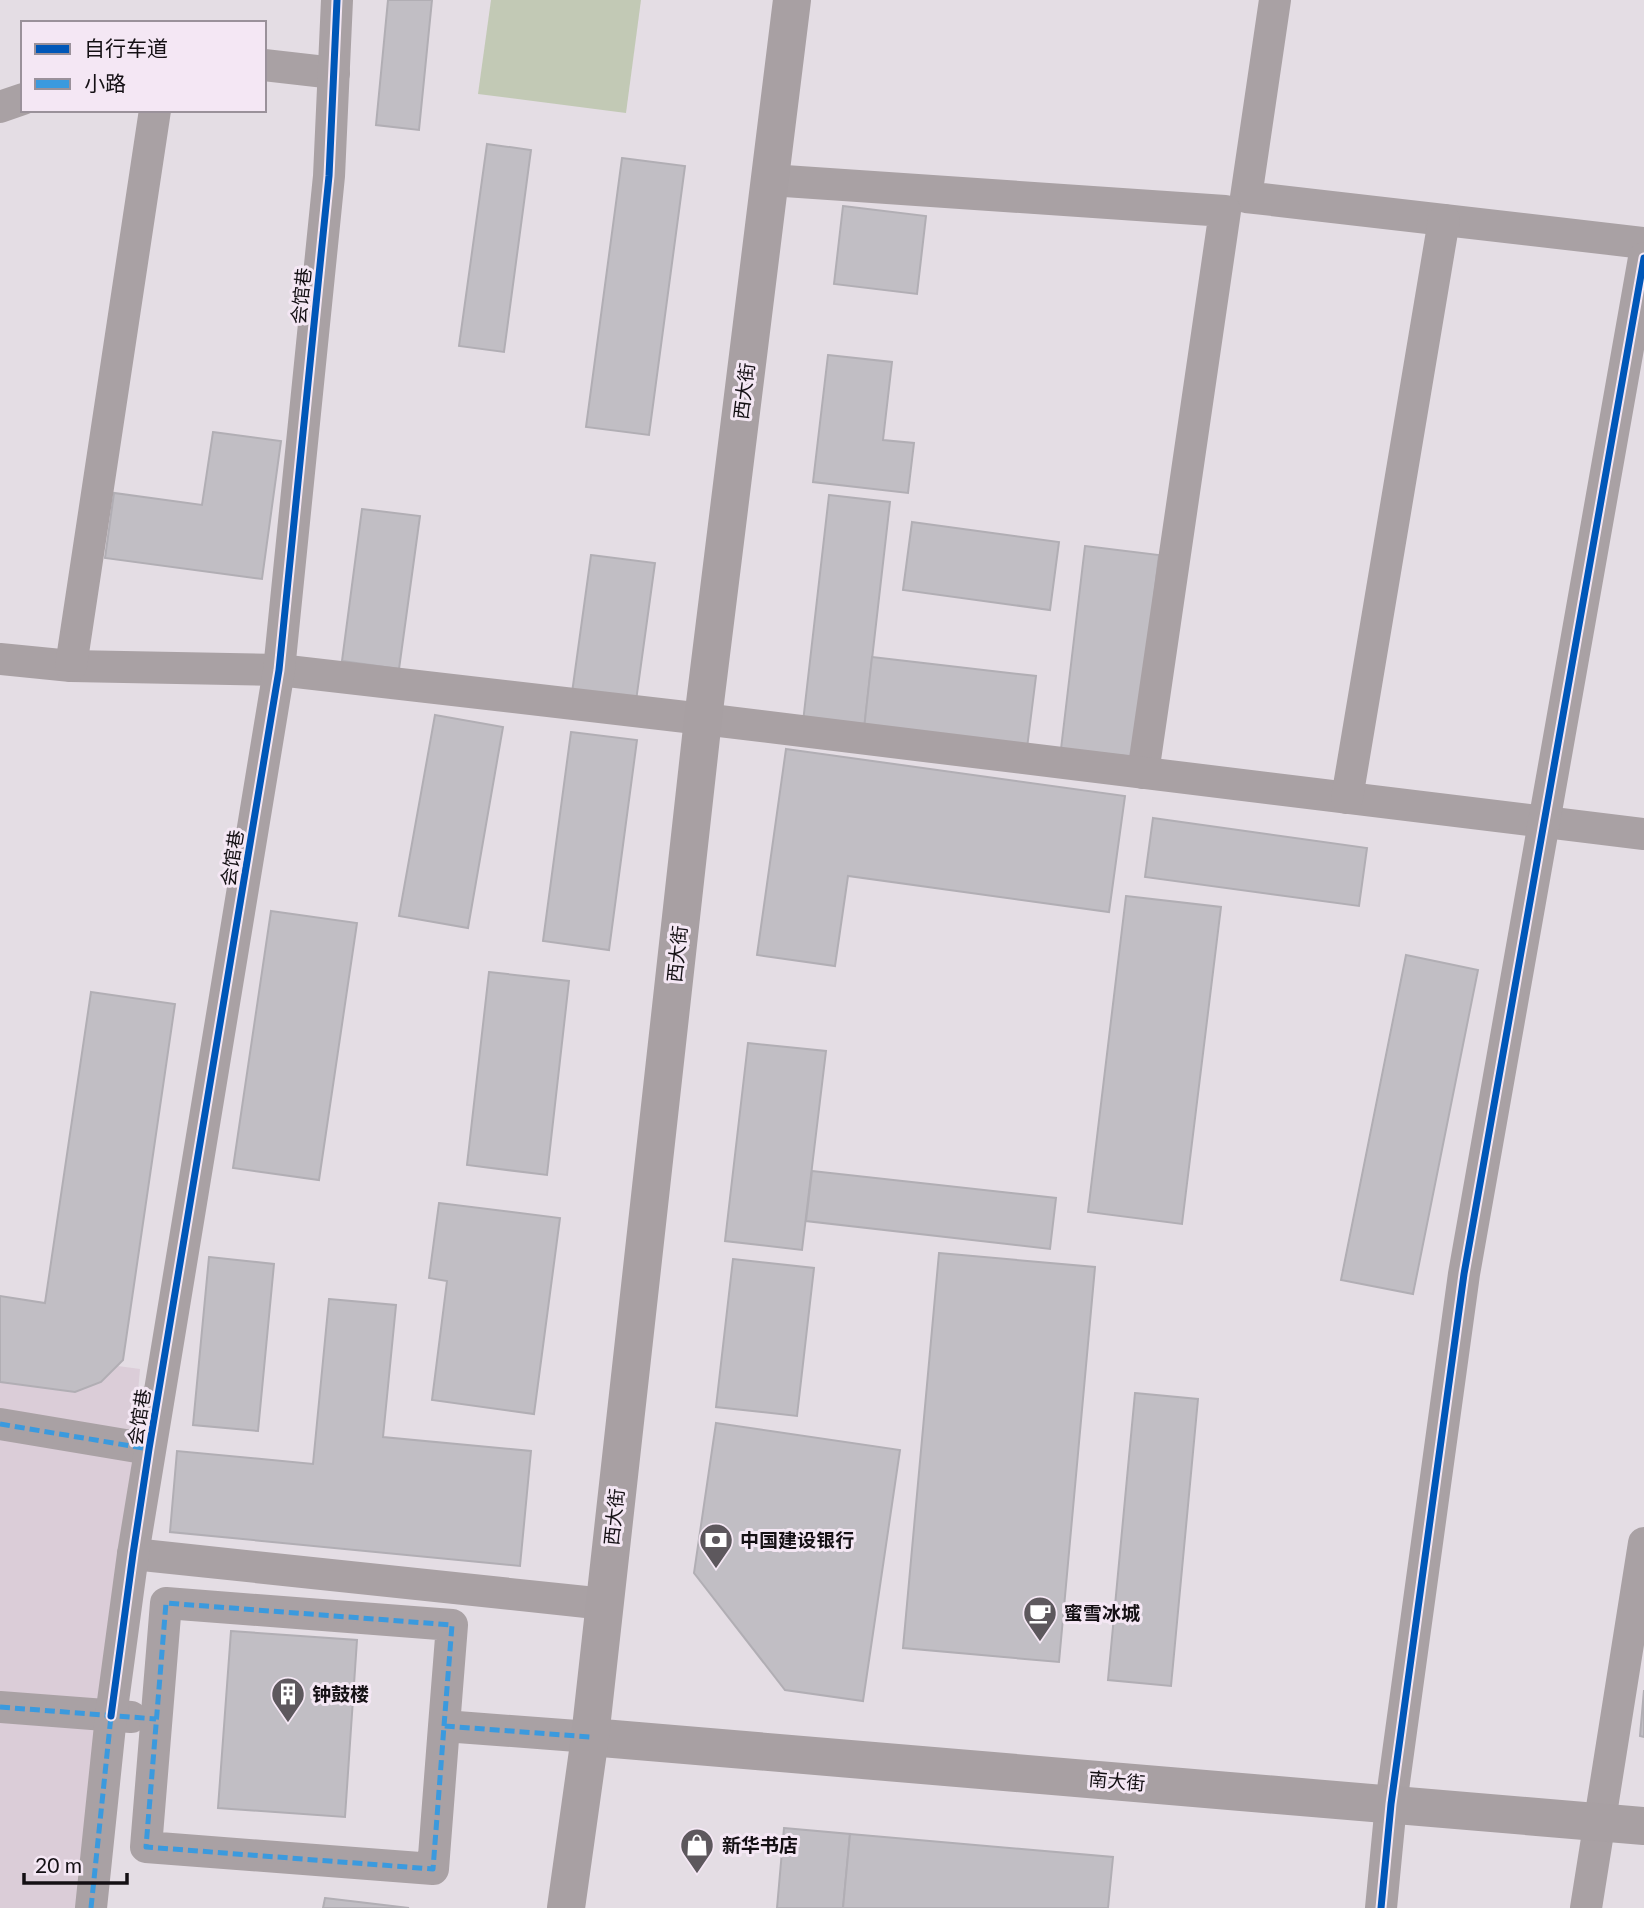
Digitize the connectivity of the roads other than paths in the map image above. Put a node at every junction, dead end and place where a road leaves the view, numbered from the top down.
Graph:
1 (337, 0) edge
2 (792, 0) edge
3 (1275, 0) edge
4 (266, 65) edge
5 (334, 73) junction
6 (21, 100) edge
7 (0, 107) edge
8 (155, 112) edge
9 (770, 180) junction
10 (1444, 220) junction
11 (1644, 243) edge
12 (1644, 258) edge
13 (0, 659) edge
14 (71, 666) junction
15 (279, 670) junction
16 (703, 719) junction
17 (1143, 773) junction
18 (1347, 798) junction
19 (1542, 822) junction
20 (1644, 834) edge
21 (0, 1424) edge
22 (149, 1449) junction
23 (1644, 1543) edge
24 (133, 1554) junction
25 (605, 1604) junction
26 (0, 1707) edge
27 (111, 1716) junction
28 (156, 1719) junction
29 (444, 1726) junction
30 (590, 1737) junction
31 (1391, 1804) junction
32 (1598, 1822) junction
33 (1644, 1826) edge
34 (91, 1908) edge
35 (566, 1908) edge
36 (1381, 1908) edge
37 (1586, 1908) edge

1 - 5 street, 会馆巷
2 - 9 main road, 西大街
3 - 10 street
4 - 5 street
5 - 15 street, 会馆巷
6 - 7 street
8 - 14 street
9 - 16 main road, 西大街
9 - 17 street
10 - 11 street
10 - 18 street
12 - 19 street
13 - 14 street
14 - 15 street
15 - 16 street
15 - 22 street, 会馆巷
16 - 17 street
16 - 25 main road, 西大街
17 - 18 street
18 - 19 street
19 - 20 street
19 - 31 street
21 - 22 street
22 - 24 street, 会馆巷
23 - 32 street
24 - 25 street
24 - 27 street, 会馆巷
25 - 30 main road, 西大街
26 - 27 street
27 - 28 street
27 - 34 street, 会馆巷
28 - 29 street
28 - 29 street
29 - 30 street
30 - 31 main road, 南大街
30 - 35 main road, 西大街
31 - 32 main road, 南大街
31 - 36 street
32 - 33 main road, 南大街
32 - 37 street

